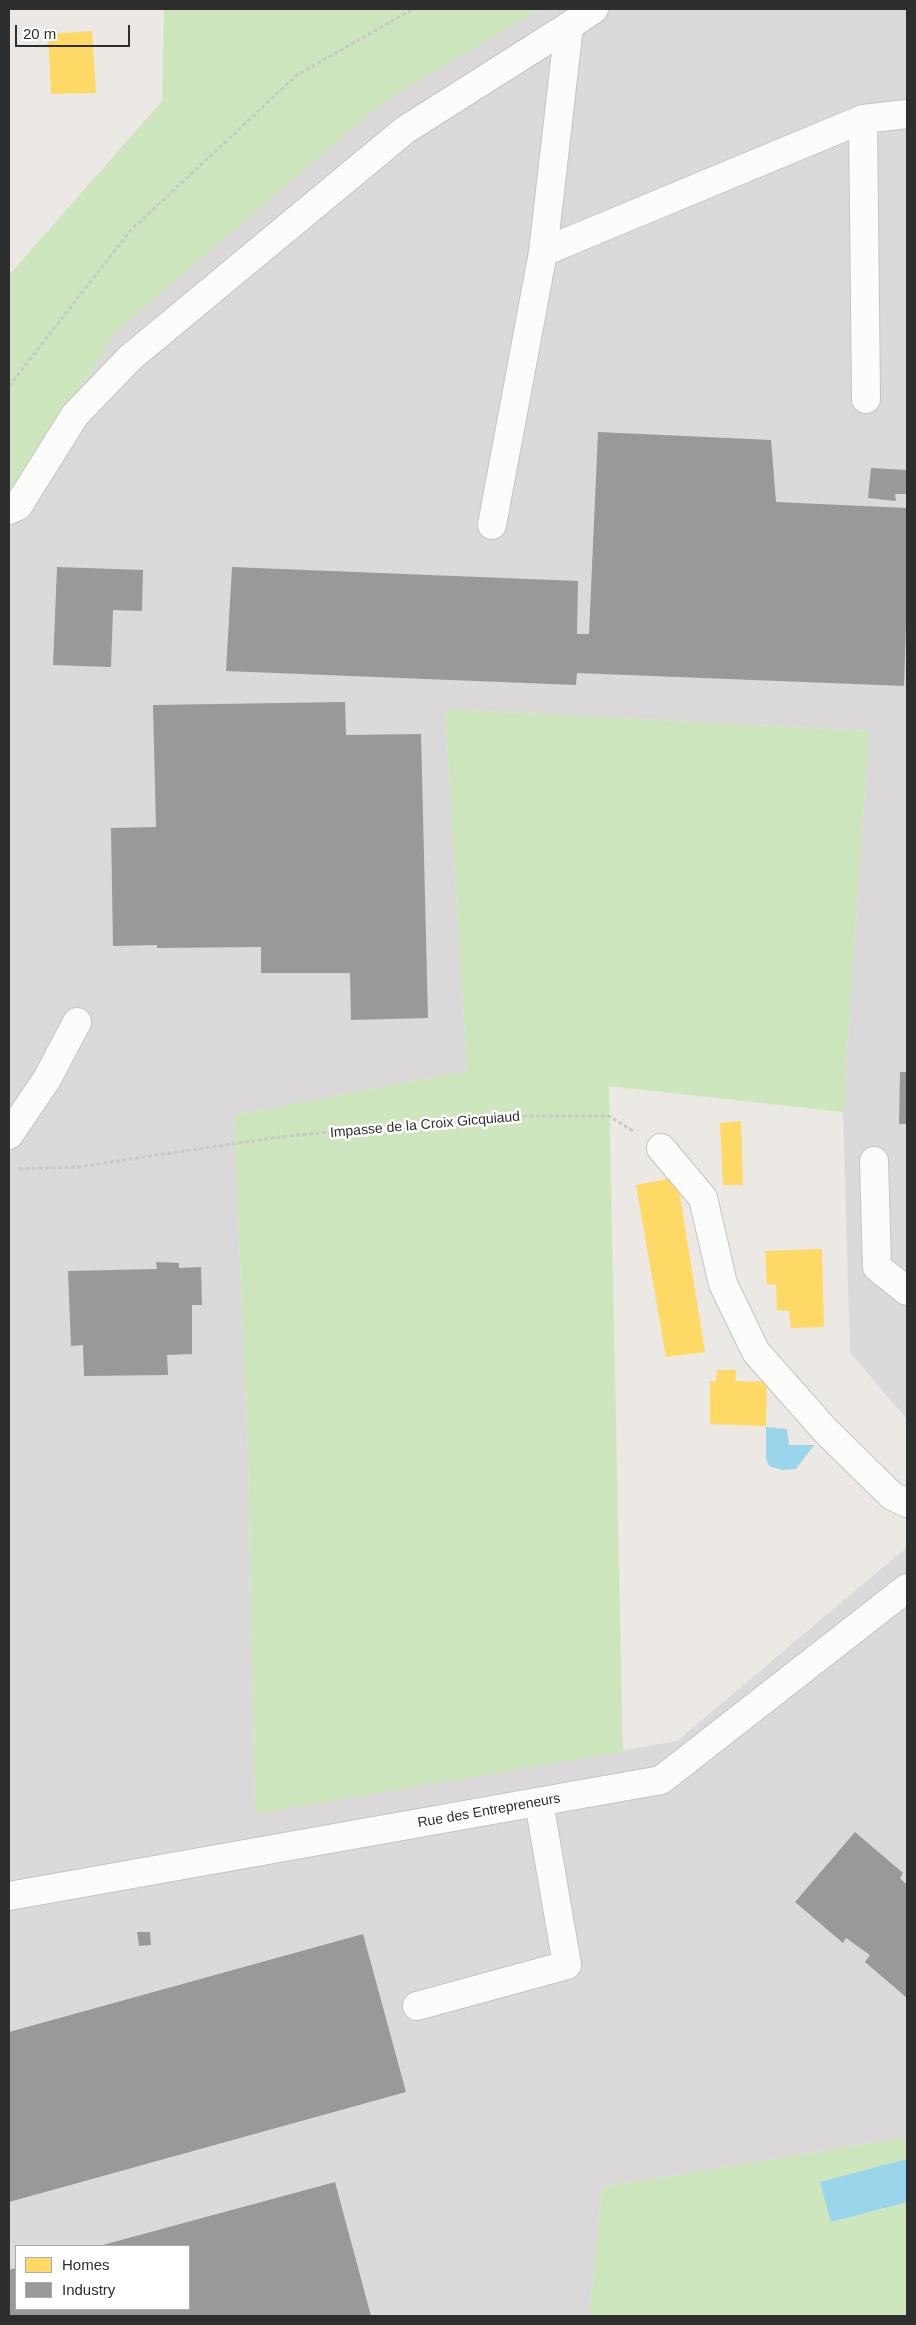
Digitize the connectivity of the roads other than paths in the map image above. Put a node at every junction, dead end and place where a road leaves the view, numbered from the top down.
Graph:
1 (594, 9) edge
2 (569, 26) junction
3 (907, 114) edge
4 (863, 118) junction
5 (543, 252) junction
6 (866, 399) dead end
7 (9, 510) edge
8 (492, 524) dead end
9 (77, 1022) dead end
10 (9, 1134) edge
11 (661, 1148) road end
12 (874, 1161) dead end
13 (907, 1291) edge
14 (907, 1503) edge
15 (907, 1588) edge
16 (539, 1802) junction
17 (9, 1896) edge
18 (417, 2006) dead end

1 - 2 street
2 - 5 street
2 - 7 street
3 - 4 street
4 - 5 street
4 - 6 street
5 - 8 street
9 - 10 street
11 - 14 street
12 - 13 street
15 - 16 street, Rue des Entrepreneurs
16 - 17 street, Rue des Entrepreneurs
16 - 18 street

